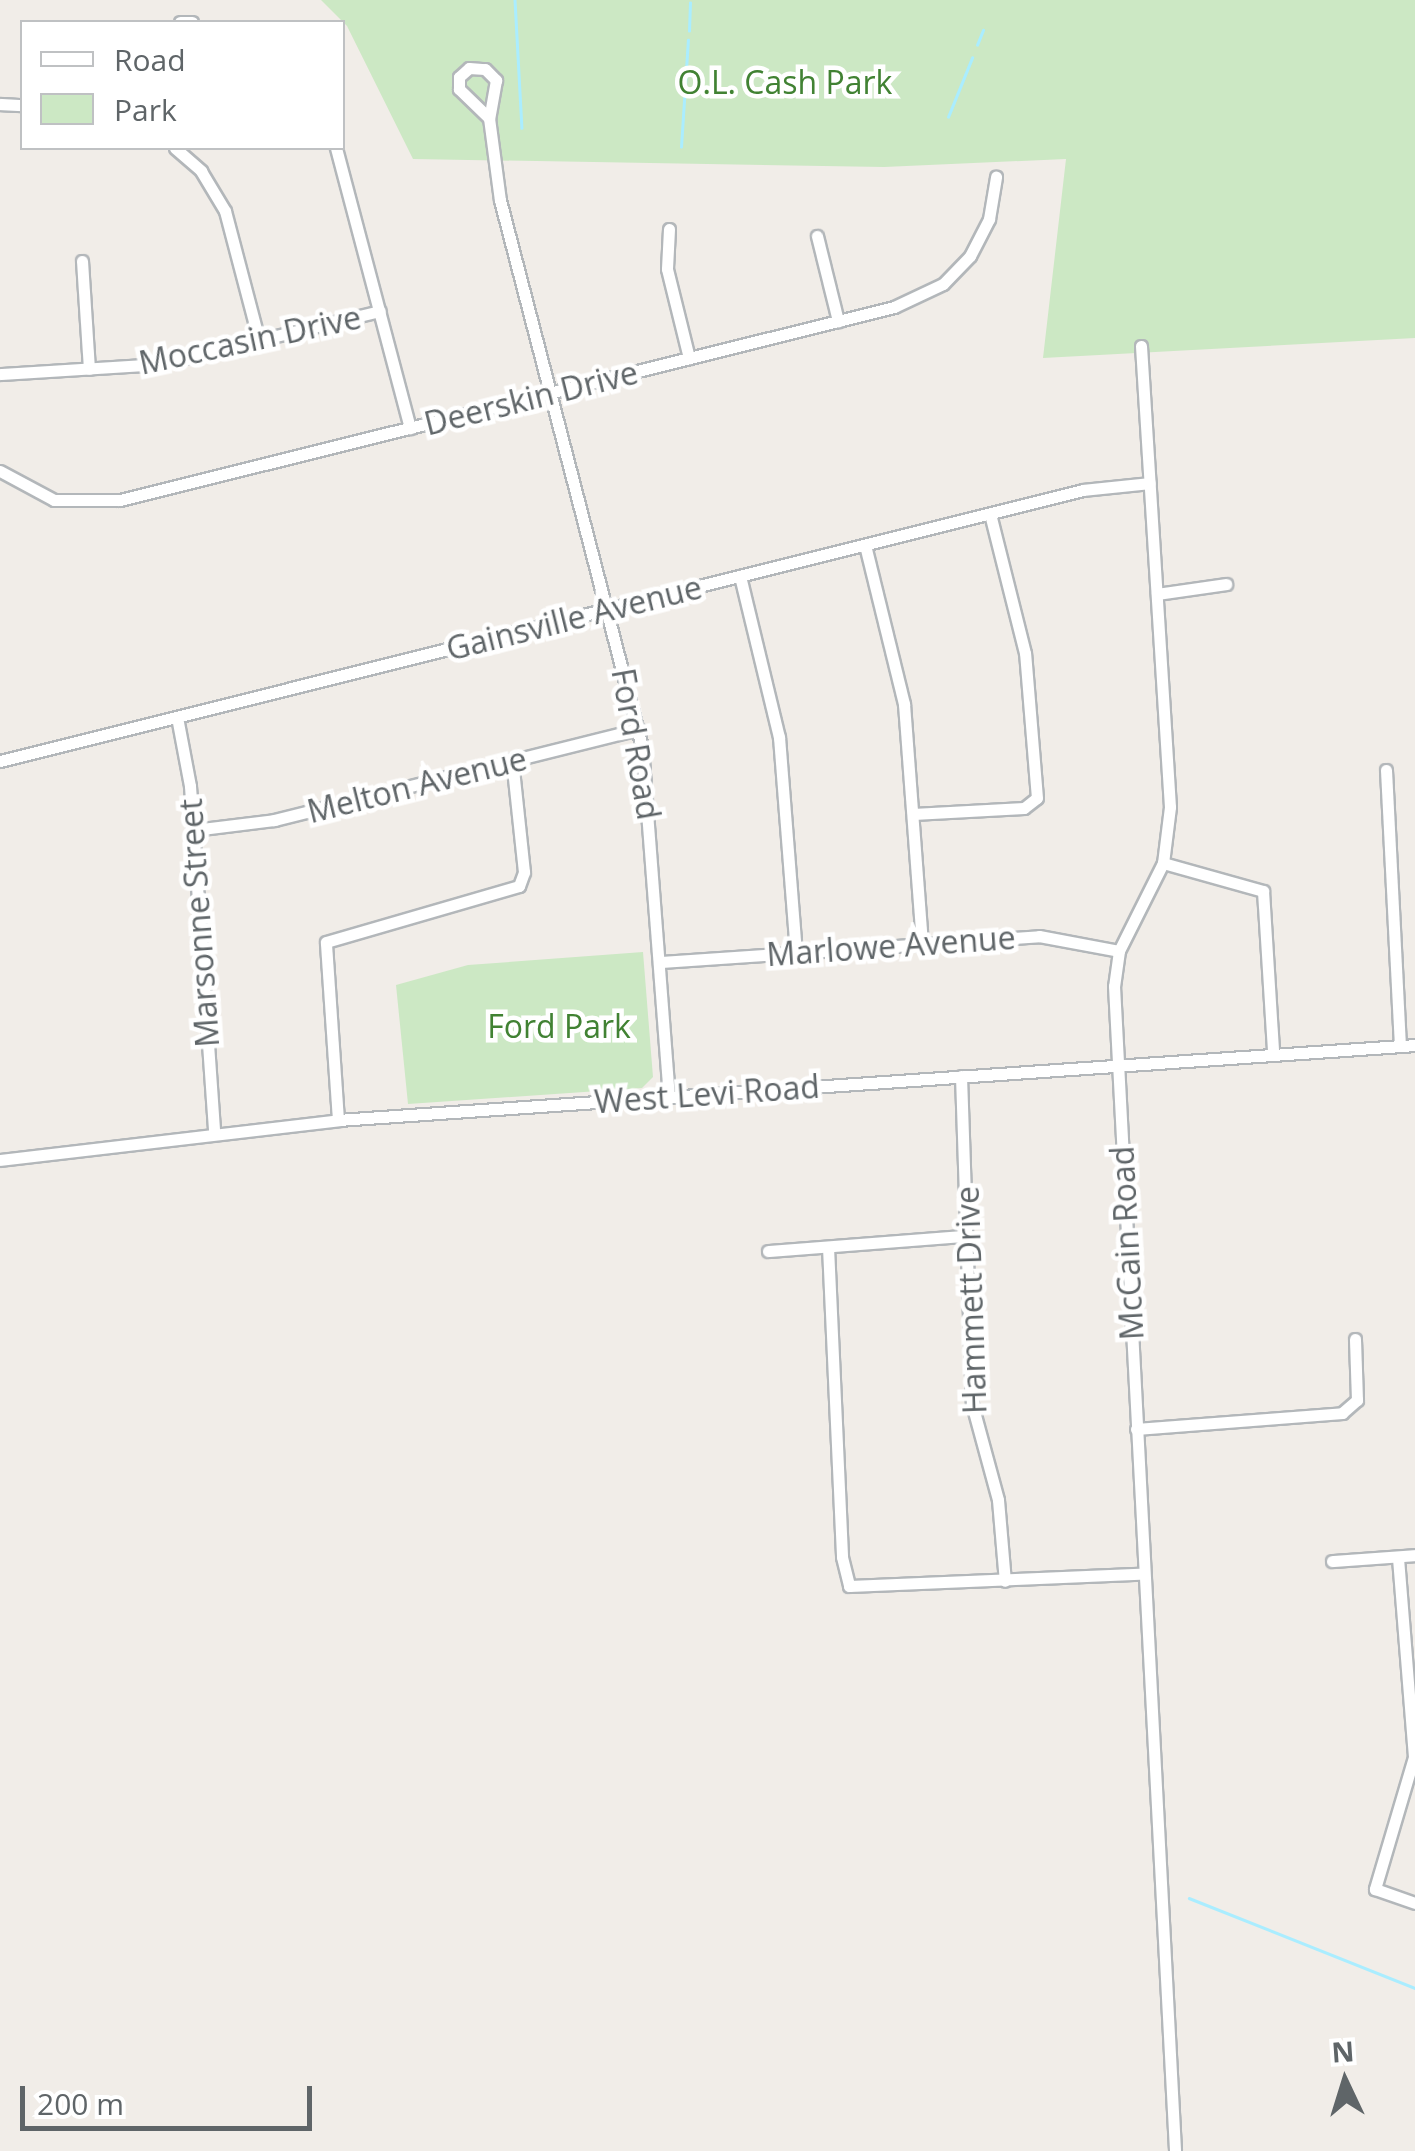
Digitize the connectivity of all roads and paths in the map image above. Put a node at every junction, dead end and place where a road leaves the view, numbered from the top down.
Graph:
1 (489, 118) dead end
2 (177, 150) edge
3 (337, 150) edge
4 (996, 176) dead end
5 (670, 229) dead end
6 (816, 236) dead end
7 (82, 261) dead end
8 (380, 312) junction
9 (838, 321) junction
10 (259, 341) junction
11 (1141, 346) dead end
12 (690, 358) junction
13 (89, 369) junction
14 (0, 374) edge
15 (554, 391) junction
16 (410, 428) junction
17 (2, 477) edge
18 (1150, 483) junction
19 (990, 514) junction
20 (865, 545) junction
21 (740, 576) junction
22 (1226, 584) dead end
23 (1158, 594) junction
24 (608, 608) junction
25 (178, 717) junction
26 (639, 730) junction
27 (512, 760) junction
28 (0, 761) edge
29 (1386, 770) dead end
30 (913, 814) junction
31 (193, 830) junction
32 (1162, 863) junction
33 (922, 943) junction
34 (1118, 951) junction
35 (796, 952) junction
36 (661, 962) junction
37 (1415, 1044) edge
38 (1400, 1046) junction
39 (1273, 1052) junction
40 (1117, 1064) junction
41 (962, 1076) junction
42 (669, 1096) junction
43 (338, 1120) junction
44 (214, 1131) junction
45 (0, 1160) edge
46 (964, 1236) junction
47 (828, 1247) junction
48 (768, 1250) dead end
49 (1354, 1339) dead end
50 (1136, 1430) junction
51 (1415, 1555) edge
52 (1398, 1558) junction
53 (1332, 1561) dead end
54 (1140, 1574) junction
55 (1005, 1581) junction
56 (1414, 1757) edge
57 (1415, 1902) edge
58 (1175, 2151) edge

1 - 15 street, Ford Road
2 - 10 street
3 - 8 street
4 - 9 street, Deerskin Drive
5 - 12 street
6 - 9 street
7 - 13 street
8 - 10 street, Moccasin Drive
8 - 16 street
9 - 12 street, Deerskin Drive
10 - 13 street, Moccasin Drive
11 - 18 street, McCain Road
12 - 15 street, Deerskin Drive
13 - 14 street, Moccasin Drive
15 - 16 street, Deerskin Drive
15 - 24 street, Ford Road
16 - 17 street, Deerskin Drive
18 - 19 street, Gainsville Avenue
18 - 23 street, McCain Road
19 - 20 street, Gainsville Avenue
19 - 30 street
20 - 21 street, Gainsville Avenue
20 - 30 street
21 - 24 street, Gainsville Avenue
21 - 35 street
22 - 23 street
23 - 32 street, McCain Road
24 - 25 street, Gainsville Avenue
24 - 26 street, Ford Road
25 - 28 street, Gainsville Avenue
25 - 31 street, Marsonne Street
26 - 27 street, Melton Avenue
26 - 36 street, Ford Road
27 - 31 street, Melton Avenue
27 - 43 street
29 - 38 street
30 - 33 street
31 - 44 street, Marsonne Street
32 - 34 street, McCain Road
32 - 39 street
33 - 34 street, Marlowe Avenue
33 - 35 street, Marlowe Avenue
34 - 40 street, McCain Road
35 - 36 street, Marlowe Avenue
36 - 42 street, Ford Road
37 - 38 street, West Levi Road
38 - 39 street, West Levi Road
39 - 40 street, West Levi Road
40 - 41 street, West Levi Road
40 - 50 street, McCain Road
41 - 42 street, West Levi Road
41 - 46 street, Hammett Drive
42 - 43 street, West Levi Road
43 - 44 street, West Levi Road
44 - 45 street, West Levi Road
46 - 47 street
46 - 55 street, Hammett Drive
47 - 48 street
47 - 55 street
49 - 50 street
50 - 54 street, McCain Road
51 - 52 street
52 - 53 street
52 - 56 street
54 - 55 street
54 - 58 street, McCain Road
56 - 57 street

